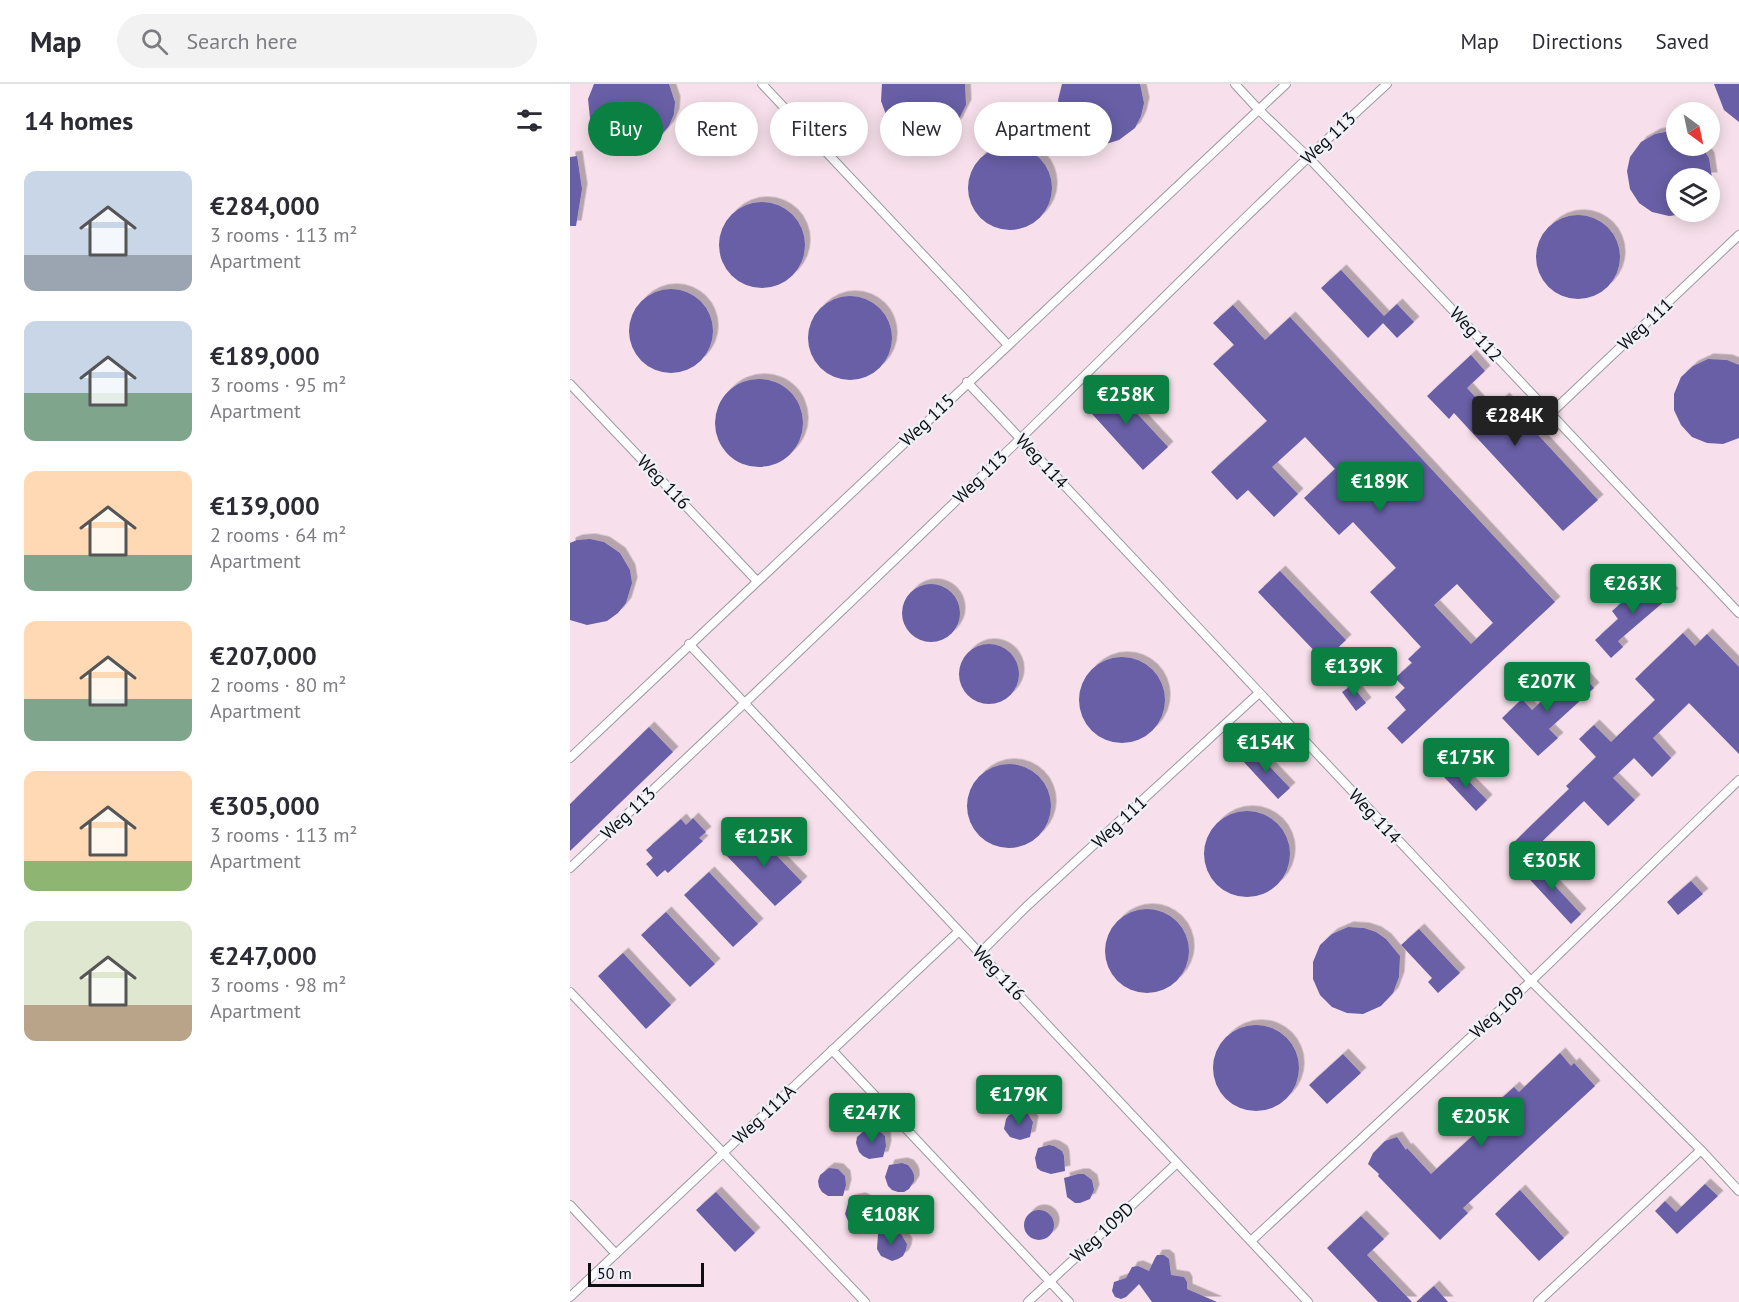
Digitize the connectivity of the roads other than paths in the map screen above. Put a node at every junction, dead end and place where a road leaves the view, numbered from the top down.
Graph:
1 (762, 84) edge
2 (1235, 84) edge
3 (1286, 84) edge
4 (1387, 84) edge
5 (1259, 110) junction
6 (1308, 157) junction
7 (1739, 235) edge
8 (1008, 345) junction
9 (967, 382) junction
10 (570, 384) edge
11 (1551, 413) junction
12 (1021, 438) junction
13 (757, 581) junction
14 (1739, 613) edge
15 (689, 644) junction
16 (1259, 693) junction
17 (745, 703) junction
18 (570, 758) edge
19 (1739, 780) edge
20 (570, 868) edge
21 (959, 931) junction
22 (980, 953) junction
23 (1531, 981) junction
24 (570, 992) edge
25 (832, 1050) junction
26 (1701, 1150) junction
27 (723, 1153) junction
28 (1177, 1162) junction
29 (1739, 1191) edge
30 (570, 1205) edge
31 (1251, 1241) junction
32 (616, 1254) junction
33 (1050, 1282) junction
34 (570, 1297) edge
35 (865, 1302) edge
36 (1028, 1302) edge
37 (1069, 1302) edge
38 (1308, 1302) edge
39 (1538, 1302) edge

1 - 8 lane
2 - 5 lane, Weg 112
3 - 5 lane, Weg 115
4 - 6 lane, Weg 113
5 - 6 lane, Weg 112
5 - 8 lane, Weg 115
6 - 11 lane, Weg 112
6 - 12 lane, Weg 113
7 - 11 lane, Weg 111
8 - 9 lane, Weg 115
9 - 12 lane, Weg 114
9 - 13 lane, Weg 115
10 - 13 lane, Weg 116
11 - 14 lane, Weg 112
12 - 16 lane, Weg 114
12 - 17 lane, Weg 113
13 - 15 lane, Weg 115
15 - 17 lane, Weg 116
15 - 18 lane, Weg 115
16 - 22 lane, Weg 111
16 - 23 lane, Weg 114
17 - 20 lane, Weg 113
17 - 21 lane, Weg 116
19 - 23 lane, Weg 109
21 - 22 lane, Weg 116
21 - 25 lane, Weg 111A
22 - 28 lane, Weg 116
23 - 26 lane, Weg 114
23 - 31 lane, Weg 109
24 - 27 lane
25 - 27 lane, Weg 111A
25 - 33 lane
26 - 29 lane, Weg 114
26 - 39 lane
27 - 32 lane, Weg 111A
27 - 35 lane
28 - 31 lane, Weg 116
28 - 33 lane, Weg 109D
30 - 32 lane
31 - 38 lane, Weg 116
32 - 34 lane, Weg 111A
33 - 36 lane, Weg 109D
33 - 37 lane

